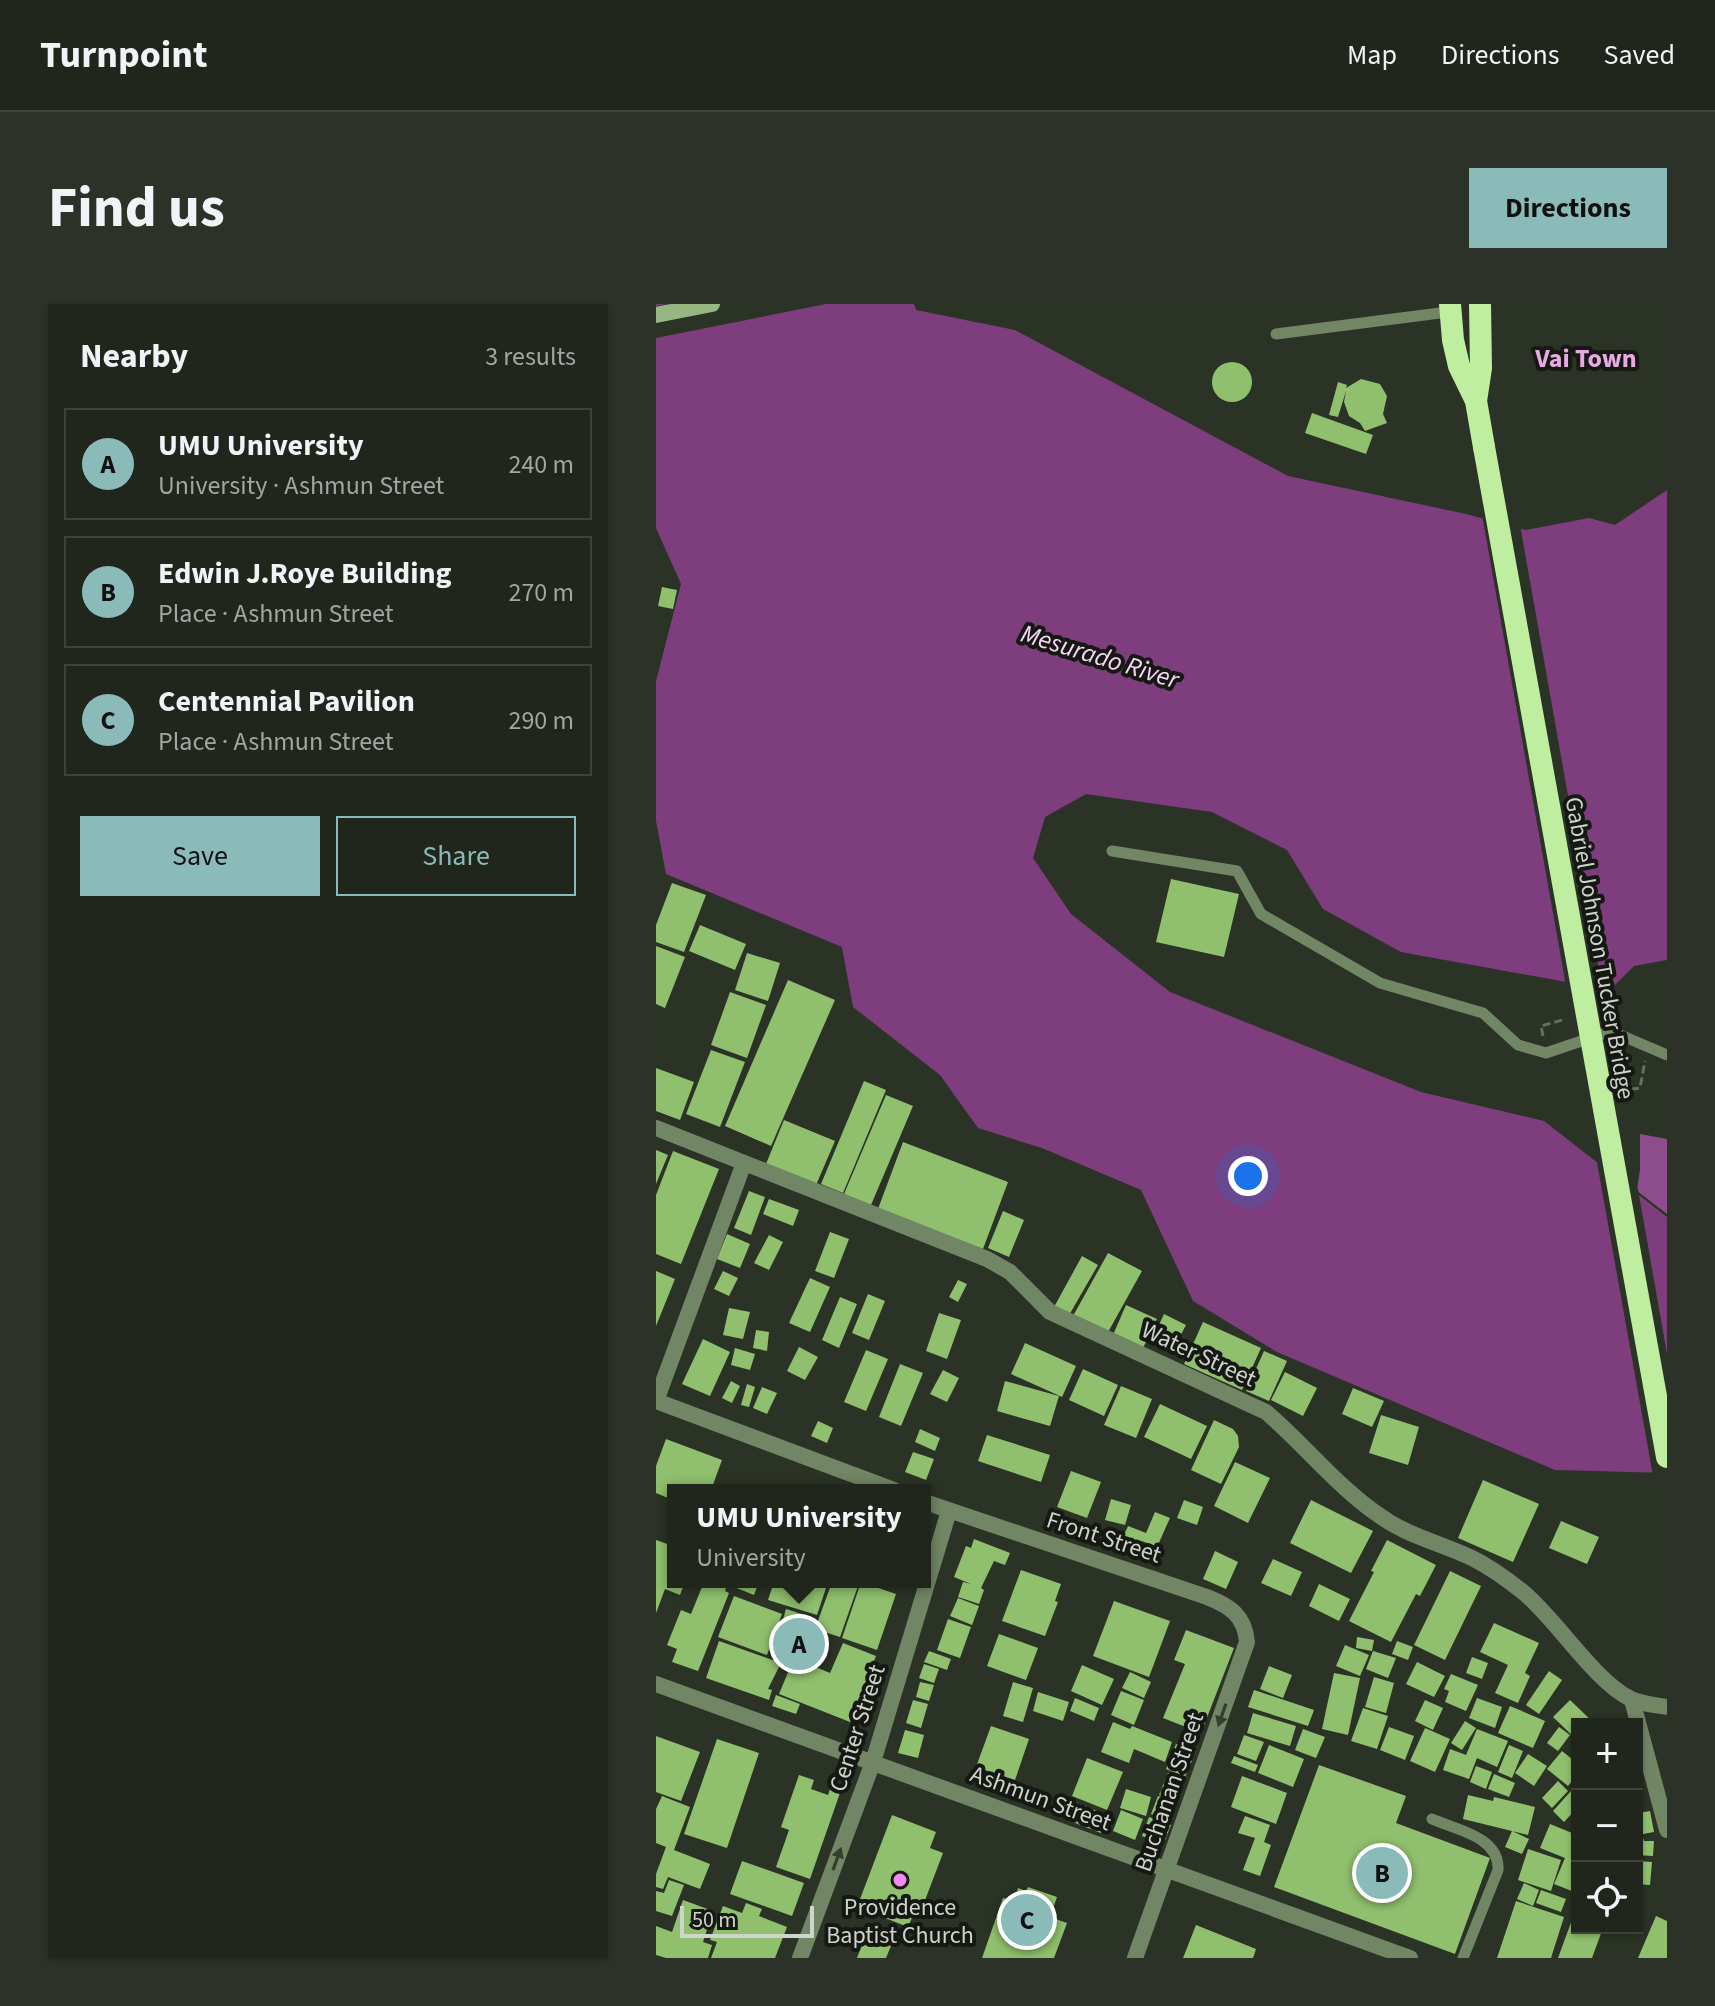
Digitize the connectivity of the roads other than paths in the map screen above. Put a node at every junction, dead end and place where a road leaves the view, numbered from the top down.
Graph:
1 (712, 304) edge
2 (1467, 304) edge
3 (1480, 304) edge
4 (1443, 307) edge
5 (656, 315) edge
6 (1276, 334) dead end
7 (1476, 401) junction
8 (1112, 851) dead end
9 (1667, 1055) edge
10 (656, 1128) edge
11 (744, 1163) junction
12 (656, 1401) edge
13 (1667, 1457) edge
14 (878, 1484) edge
15 (931, 1504) edge
16 (949, 1511) junction
17 (931, 1570) edge
18 (926, 1588) edge
19 (1247, 1642) joint
20 (656, 1684) edge
21 (1632, 1700) junction
22 (1667, 1707) edge
23 (873, 1762) junction
24 (1432, 1819) dead end
25 (1667, 1830) edge
26 (1168, 1871) junction
27 (1384, 1954) edge
28 (800, 1958) edge
29 (1135, 1958) edge
30 (1410, 1958) edge
31 (1463, 1958) edge

1 - 5 main road
2 - 7 highway
3 - 7 highway
4 - 6 lane
4 - 7 highway
7 - 13 highway, Gabriel Johnson Tucker Bridge, bridge
8 - 9 lane
10 - 11 street, Water Street
11 - 12 street
11 - 21 street, Water Street
12 - 14 street
15 - 16 street, Front Street
16 - 17 street, Center Street
16 - 19 street, Front Street
18 - 23 street, Center Street
19 -> 26 street, Buchanan Street
20 - 23 street, Ashmun Street
21 - 22 street, Water Street
21 - 25 street
23 - 26 street, Ashmun Street
28 -> 23 street, Center Street
24 - 31 lane
26 - 27 street, Ashmun Street
26 - 29 street, Buchanan Street
27 - 30 street, Ashmun Street

